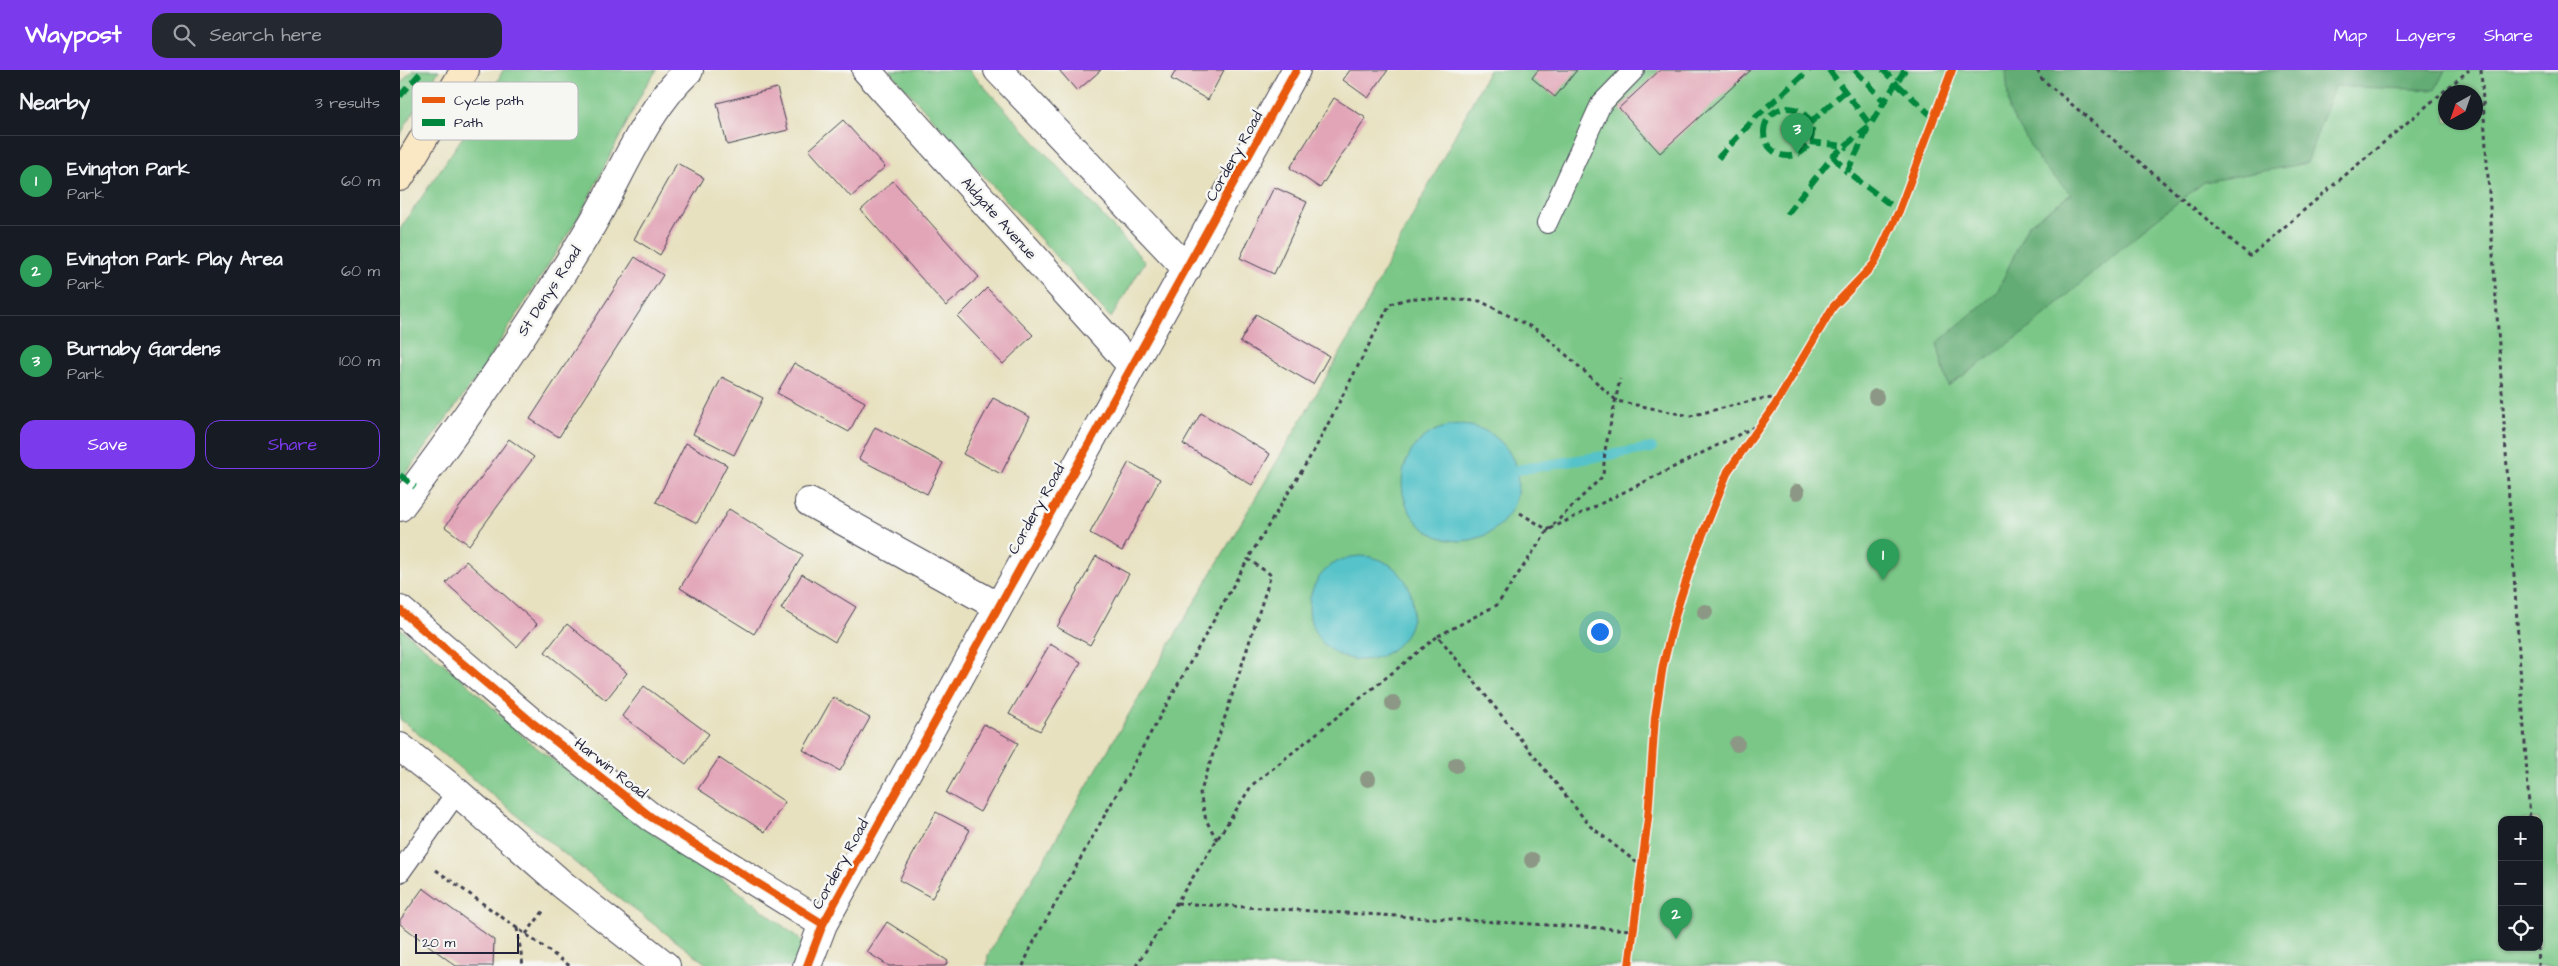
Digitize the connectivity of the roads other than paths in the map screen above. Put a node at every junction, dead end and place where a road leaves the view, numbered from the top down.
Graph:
1 (465, 70) edge
2 (689, 70) edge
3 (866, 70) edge
4 (998, 70) edge
5 (1296, 70) edge
6 (1634, 70) edge
7 (458, 82) edge
8 (422, 140) edge
9 (400, 177) edge
10 (1547, 223) dead end
11 (1187, 269) junction
12 (1132, 366) junction
13 (809, 502) dead end
14 (400, 508) edge
15 (997, 606) junction
16 (400, 610) edge
17 (400, 747) edge
18 (457, 792) junction
19 (400, 872) edge
20 (823, 924) junction
21 (666, 966) edge
22 (807, 966) edge

1 - 7 street
2 - 14 street, St Denys Road
3 - 12 street, Aldgate Avenue
4 - 11 street
5 - 11 street, Cordery Road
6 - 10 lane
8 - 9 street
11 - 12 street, Cordery Road
12 - 15 street, Cordery Road
13 - 15 street
15 - 20 street, Cordery Road
16 - 20 street, Harwin Road
17 - 18 street
18 - 19 lane
18 - 21 street
20 - 22 street, Cordery Road

